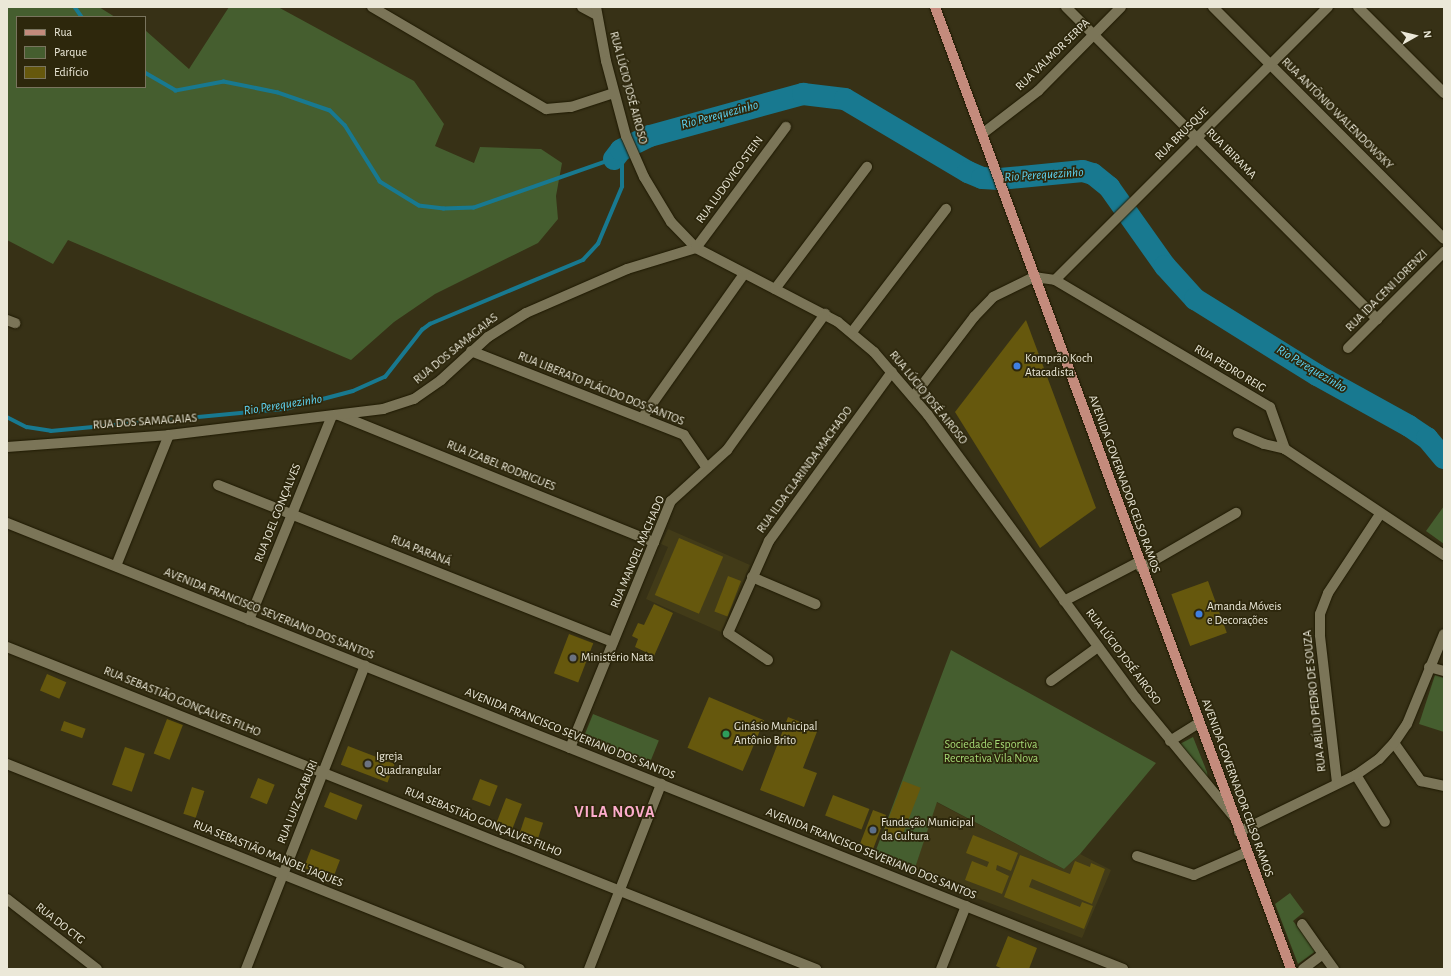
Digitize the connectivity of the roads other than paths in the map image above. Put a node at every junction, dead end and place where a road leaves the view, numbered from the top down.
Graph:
1 (372, 7) edge
2 (582, 7) edge
3 (935, 7) edge
4 (1066, 7) edge
5 (1121, 7) edge
6 (1212, 7) edge
7 (1328, 7) edge
8 (1358, 7) edge
9 (596, 11) edge
10 (1094, 34) junction
11 (1270, 65) junction
12 (614, 93) junction
13 (1444, 94) edge
14 (786, 127) dead end
15 (982, 134) junction
16 (1197, 138) junction
17 (867, 167) dead end
18 (946, 209) dead end
19 (1444, 239) edge
20 (696, 248) junction
21 (1444, 252) edge
22 (744, 274) junction
23 (1034, 277) junction
24 (1055, 280) junction
25 (775, 289) junction
26 (825, 314) junction
27 (1377, 319) junction
28 (852, 332) junction
29 (1348, 348) dead end
30 (471, 351) junction
31 (892, 372) junction
32 (913, 397) junction
33 (335, 415) junction
34 (642, 418) junction
35 (1238, 433) dead end
36 (169, 435) junction
37 (7, 447) edge
38 (1285, 449) junction
39 (707, 468) junction
40 (218, 485) dead end
41 (1236, 513) dead end
42 (292, 514) junction
43 (1380, 514) junction
44 (7, 523) edge
45 (654, 542) junction
46 (1444, 555) edge
47 (1140, 565) junction
48 (116, 566) junction
49 (752, 577) junction
50 (1064, 601) junction
51 (815, 604) dead end
52 (249, 620) junction
53 (1444, 634) edge
54 (613, 642) junction
55 (7, 647) edge
56 (1098, 647) junction
57 (768, 660) dead end
58 (365, 666) junction
59 (1429, 667) junction
60 (1444, 671) edge
61 (1051, 681) dead end
62 (1199, 723) junction
63 (1170, 741) junction
64 (1394, 743) junction
65 (570, 748) junction
66 (7, 764) edge
67 (323, 773) junction
68 (1356, 774) junction
69 (1338, 783) junction
70 (661, 784) junction
71 (1444, 786) edge
72 (1234, 817) junction
73 (1385, 822) dead end
74 (1239, 832) junction
75 (1246, 852) junction
76 (1137, 856) dead end
77 (283, 874) junction
78 (620, 891) junction
79 (7, 899) edge
80 (966, 906) junction
81 (1302, 924) dead end
82 (1323, 954) junction
83 (97, 969) edge
84 (246, 969) edge
85 (520, 969) edge
86 (589, 969) edge
87 (816, 969) edge
88 (941, 969) edge
89 (1123, 969) edge
90 (1291, 969) edge
91 (1303, 969) edge
92 (1334, 969) edge

1 - 12 street
2 - 9 street
3 - 15 main road, AVENIDA GOVERNADOR CELSO RAMOS
4 - 10 street, RUA IBIRAMA
5 - 10 street, RUA VALMOR SERPA
6 - 11 street, RUA ANTÔNIO WALENDOWSKY
7 - 11 street, RUA BRUSQUE
8 - 13 street
9 - 12 street, RUA LÚCIO JOSÉ AIROSO
10 - 15 street, RUA VALMOR SERPA
10 - 16 street, RUA IBIRAMA
11 - 16 street, RUA BRUSQUE
11 - 19 street, RUA ANTÔNIO WALENDOWSKY
12 - 20 street, RUA LÚCIO JOSÉ AIROSO
14 - 20 street, RUA LUDOVICO STEIN
15 - 23 main road, AVENIDA GOVERNADOR CELSO RAMOS
16 - 24 street, RUA BRUSQUE
16 - 27 street, RUA IBIRAMA
17 - 25 street
18 - 28 street
20 - 22 street, RUA LÚCIO JOSÉ AIROSO
20 - 30 street, RUA DOS SAMAGAIAS
21 - 27 street, RUA IDA CENI LORENZI
22 - 25 street, RUA LÚCIO JOSÉ AIROSO
22 - 34 street
23 - 24 street, RUA PEDRO REIG
23 - 32 street
23 - 47 main road, AVENIDA GOVERNADOR CELSO RAMOS
24 - 38 street, RUA PEDRO REIG
25 - 26 street, RUA LÚCIO JOSÉ AIROSO
26 - 28 street, RUA LÚCIO JOSÉ AIROSO
26 - 39 street, RUA MANOEL MACHADO
27 - 29 street, RUA IDA CENI LORENZI
28 - 31 street, RUA LÚCIO JOSÉ AIROSO
30 - 33 street, RUA DOS SAMAGAIAS
30 - 34 street, RUA LIBERATO PLÁCIDO DOS SANTOS
31 - 32 street, RUA LÚCIO JOSÉ AIROSO
31 - 49 street, RUA ILDA CLARINDA MACHADO
32 - 50 street, RUA LÚCIO JOSÉ AIROSO
33 - 36 street, RUA DOS SAMAGAIAS
33 - 42 street, RUA JOEL GONÇALVES
33 - 45 street, RUA IZABEL RODRIGUES
34 - 39 street, RUA LIBERATO PLÁCIDO DOS SANTOS
35 - 38 street
36 - 37 street, RUA DOS SAMAGAIAS
36 - 48 street
38 - 43 street
39 - 45 street, RUA MANOEL MACHADO
40 - 42 street, RUA PARANÁ
41 - 47 street
42 - 52 street, RUA JOEL GONÇALVES
42 - 54 street, RUA PARANÁ
43 - 46 street
43 - 69 street, RUA ABÍLIO PEDRO DE SOUZA
44 - 48 street, AVENIDA FRANCISCO SEVERIANO DOS SANTOS
45 - 54 street, RUA MANOEL MACHADO
47 - 50 street
47 - 62 main road, AVENIDA GOVERNADOR CELSO RAMOS
48 - 52 street, AVENIDA FRANCISCO SEVERIANO DOS SANTOS
49 - 51 street
49 - 57 street, RUA ILDA CLARINDA MACHADO
50 - 56 street, RUA LÚCIO JOSÉ AIROSO
52 - 58 street, AVENIDA FRANCISCO SEVERIANO DOS SANTOS
53 - 59 street
54 - 65 street, RUA MANOEL MACHADO
55 - 67 street, RUA SEBASTIÃO GONÇALVES FILHO
56 - 61 street
56 - 63 street, RUA LÚCIO JOSÉ AIROSO
58 - 65 street, AVENIDA FRANCISCO SEVERIANO DOS SANTOS
58 - 67 street, RUA LUIZ SCABURI
59 - 60 street
59 - 64 street
62 - 63 street
62 - 72 main road, AVENIDA GOVERNADOR CELSO RAMOS
63 - 72 street, RUA LÚCIO JOSÉ AIROSO
64 - 68 street
64 - 71 street
65 - 70 street, AVENIDA FRANCISCO SEVERIANO DOS SANTOS
66 - 77 street, RUA SEBASTIÃO MANOEL JAQUES
67 - 77 street, RUA LUIZ SCABURI
67 - 78 street, RUA SEBASTIÃO GONÇALVES FILHO
68 - 69 street
68 - 73 street
69 - 74 street
70 - 78 street
70 - 80 street, AVENIDA FRANCISCO SEVERIANO DOS SANTOS
72 - 74 main road, AVENIDA GOVERNADOR CELSO RAMOS
74 - 75 main road, AVENIDA GOVERNADOR CELSO RAMOS
75 - 76 street
75 - 90 main road, AVENIDA GOVERNADOR CELSO RAMOS
77 - 84 street, RUA LUIZ SCABURI
77 - 85 street, RUA SEBASTIÃO MANOEL JAQUES
78 - 86 street
78 - 87 street, RUA SEBASTIÃO GONÇALVES FILHO
79 - 83 street, RUA DO CTG
80 - 88 street
80 - 89 street, AVENIDA FRANCISCO SEVERIANO DOS SANTOS
81 - 82 street
82 - 91 street
82 - 92 street

